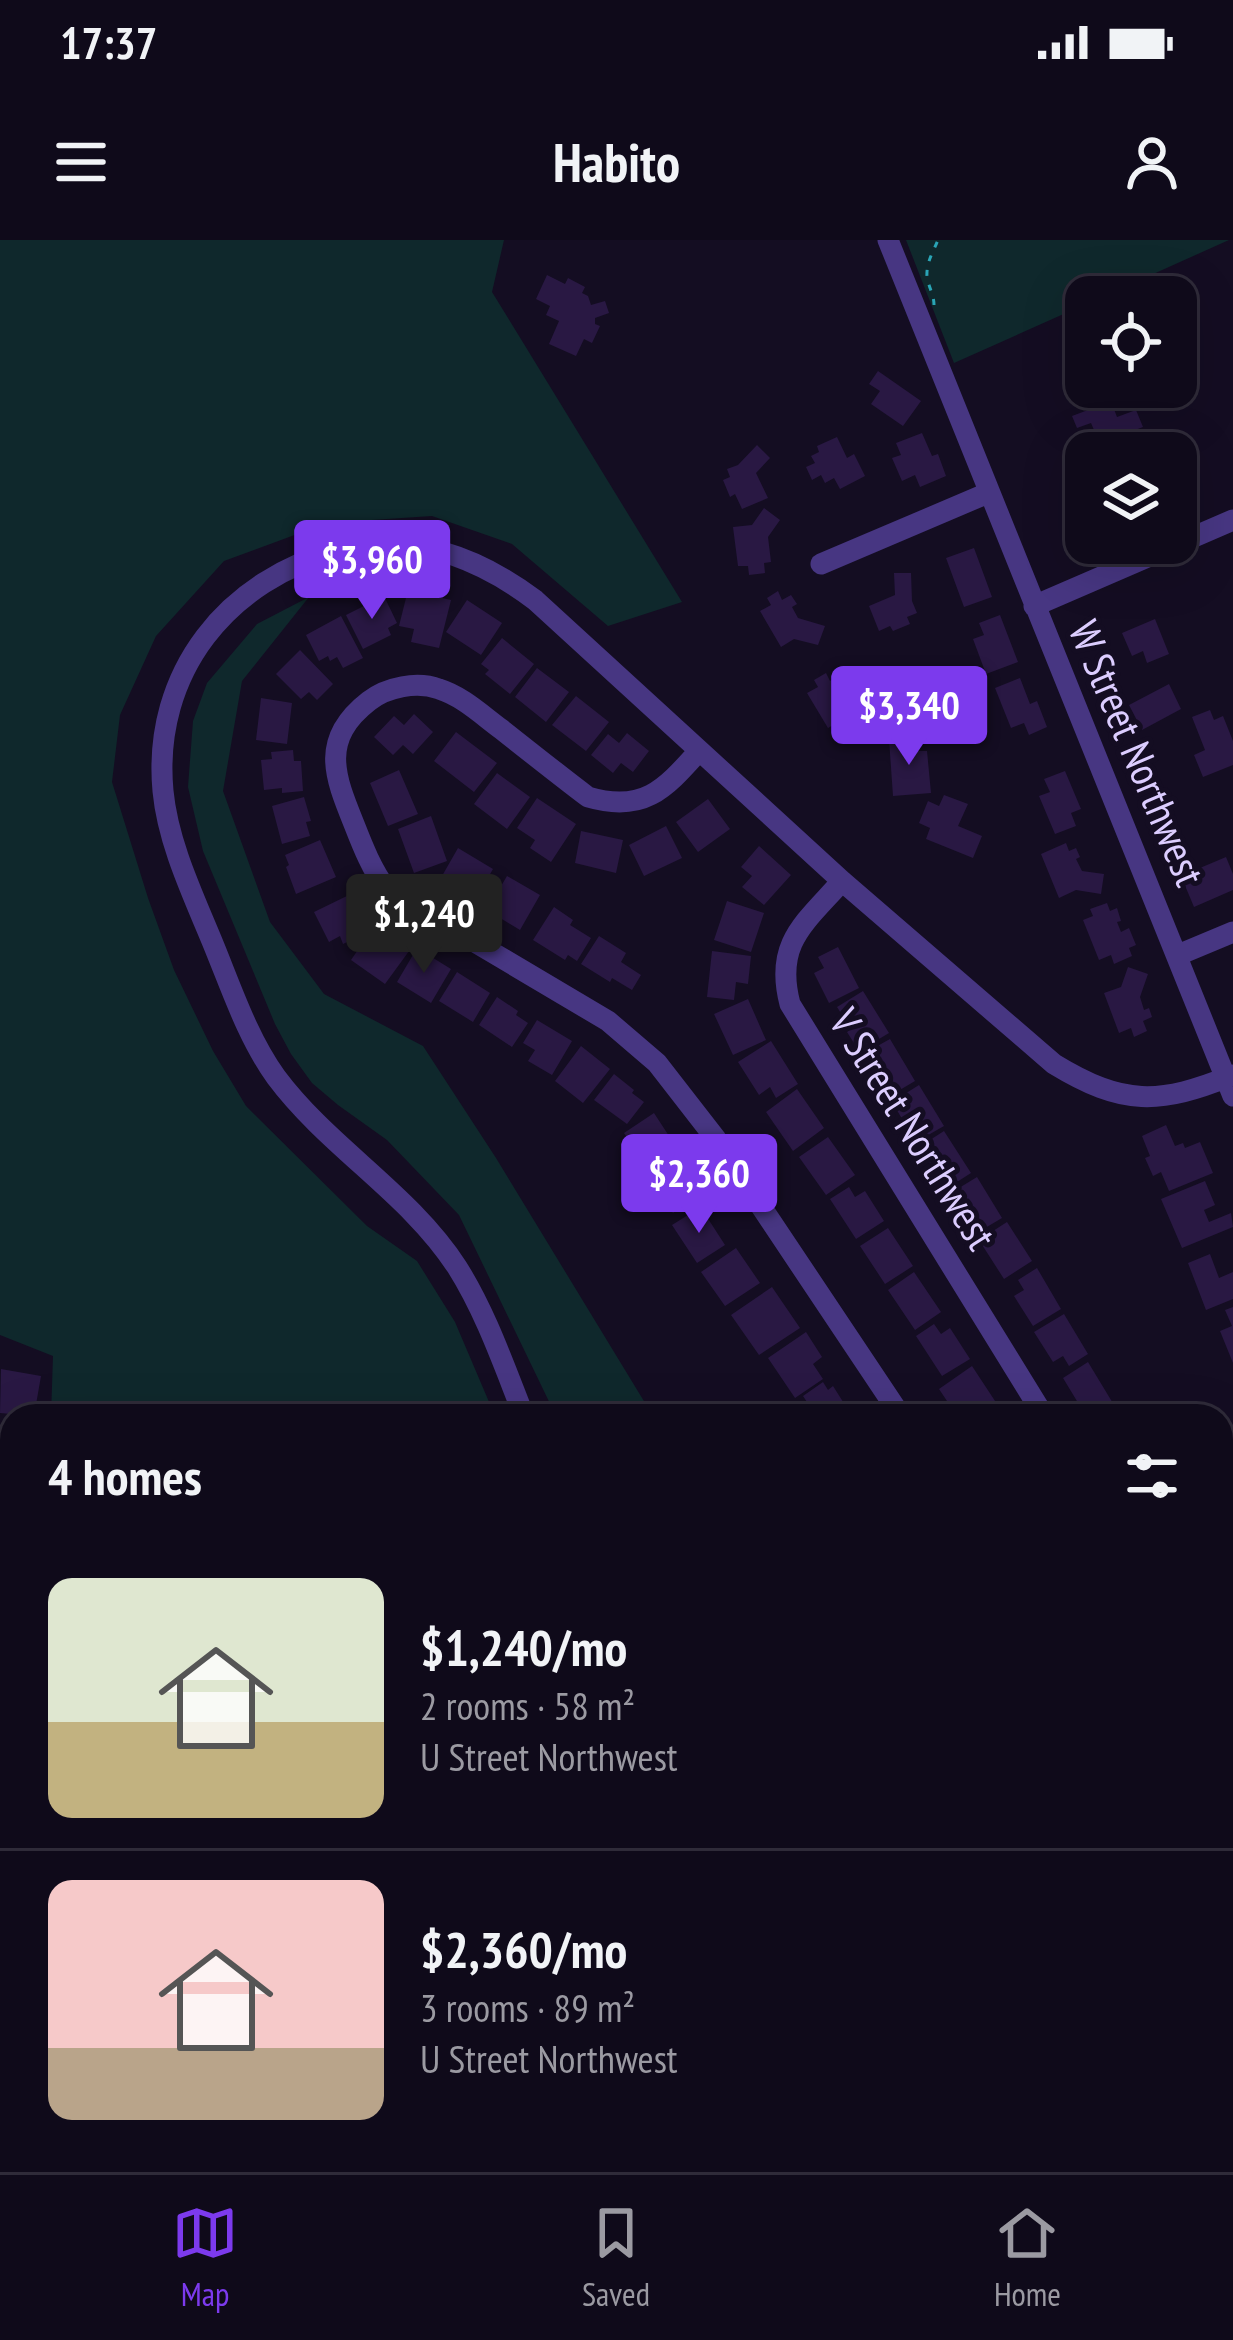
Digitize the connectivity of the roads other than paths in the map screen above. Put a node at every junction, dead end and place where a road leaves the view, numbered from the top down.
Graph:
1 (888, 240) edge
2 (988, 493) junction
3 (1233, 520) edge
4 (821, 564) dead end
5 (1034, 606) junction
6 (698, 752) junction
7 (842, 881) junction
8 (1233, 932) edge
9 (1178, 955) junction
10 (1231, 1083) edge
11 (519, 1404) edge
12 (893, 1404) edge
13 (1037, 1404) edge

1 - 2 street, W Street Northwest
2 - 4 street
2 - 5 street, W Street Northwest
3 - 5 street
5 - 9 street, W Street Northwest
6 - 7 street
6 - 11 street
6 - 12 street
7 - 10 street
7 - 13 street, V Street Northwest
8 - 9 street
9 - 10 street, W Street Northwest

